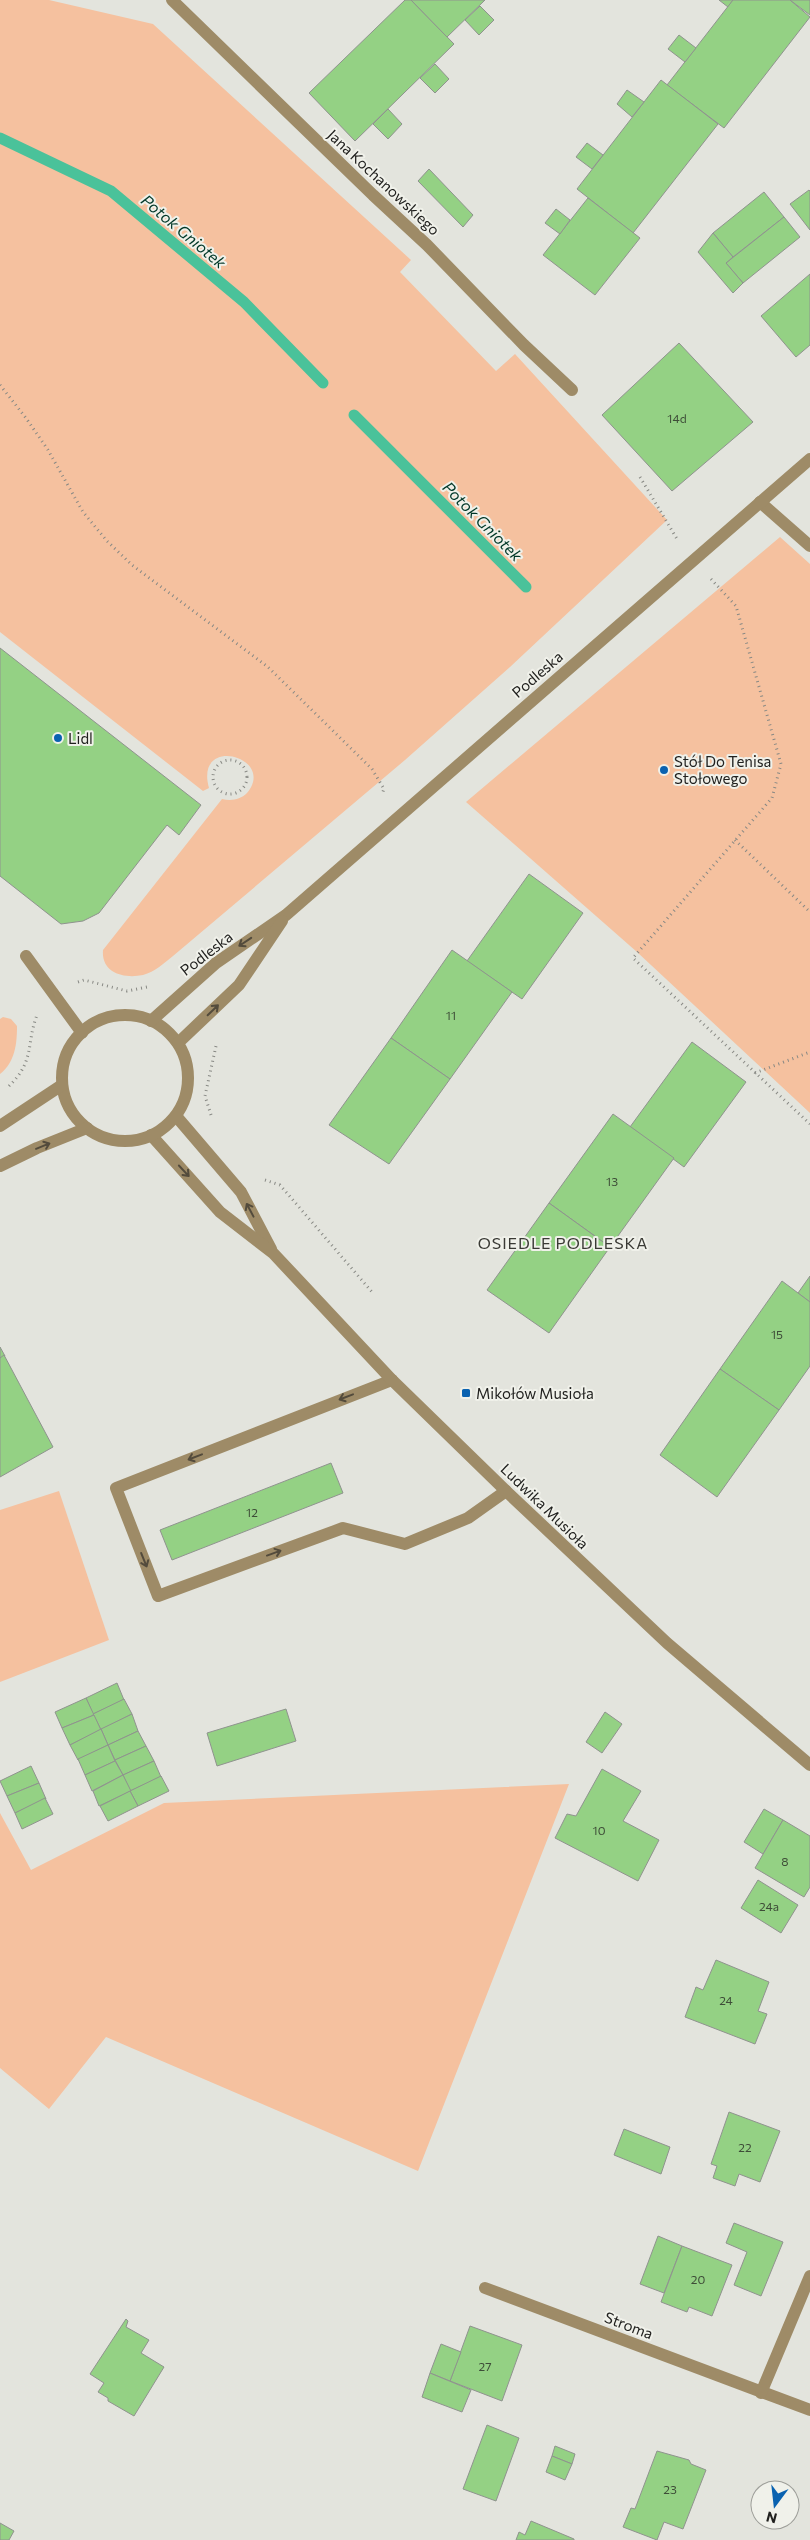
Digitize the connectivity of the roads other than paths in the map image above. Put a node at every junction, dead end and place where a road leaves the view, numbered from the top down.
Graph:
1 (172, 0) edge
2 (572, 390) dead end
3 (810, 459) edge
4 (760, 502) junction
5 (810, 546) edge
6 (286, 915) junction
7 (26, 956) dead end
8 (151, 1021) junction
9 (82, 1033) junction
10 (178, 1043) junction
11 (62, 1085) junction
12 (176, 1116) junction
13 (0, 1126) edge
14 (87, 1128) junction
15 (150, 1135) junction
16 (0, 1166) edge
17 (273, 1253) junction
18 (392, 1380) junction
19 (506, 1491) junction
20 (810, 1765) edge
21 (810, 2276) edge
22 (486, 2288) dead end
23 (761, 2393) junction
24 (810, 2410) edge

1 - 2 street, Jana Kochanowskiego
3 - 4 street, Podleska
4 - 5 street
4 - 6 street, Podleska
6 -> 8 street, Podleska
10 -> 6 street, Podleska
7 - 9 street
8 - 9 street
8 - 10 street
9 - 11 street
10 - 12 street
11 - 13 street
11 - 14 street
12 - 15 street
17 -> 12 street, Ludwika Musioła
14 - 15 street
16 -> 14 street
15 -> 17 street, Ludwika Musioła
17 - 18 street, Ludwika Musioła
18 - 19 street, Ludwika Musioła
18 -> 19 street
19 - 20 street, Ludwika Musioła
21 - 23 street
22 - 23 street, Stroma
23 - 24 street, Stroma

